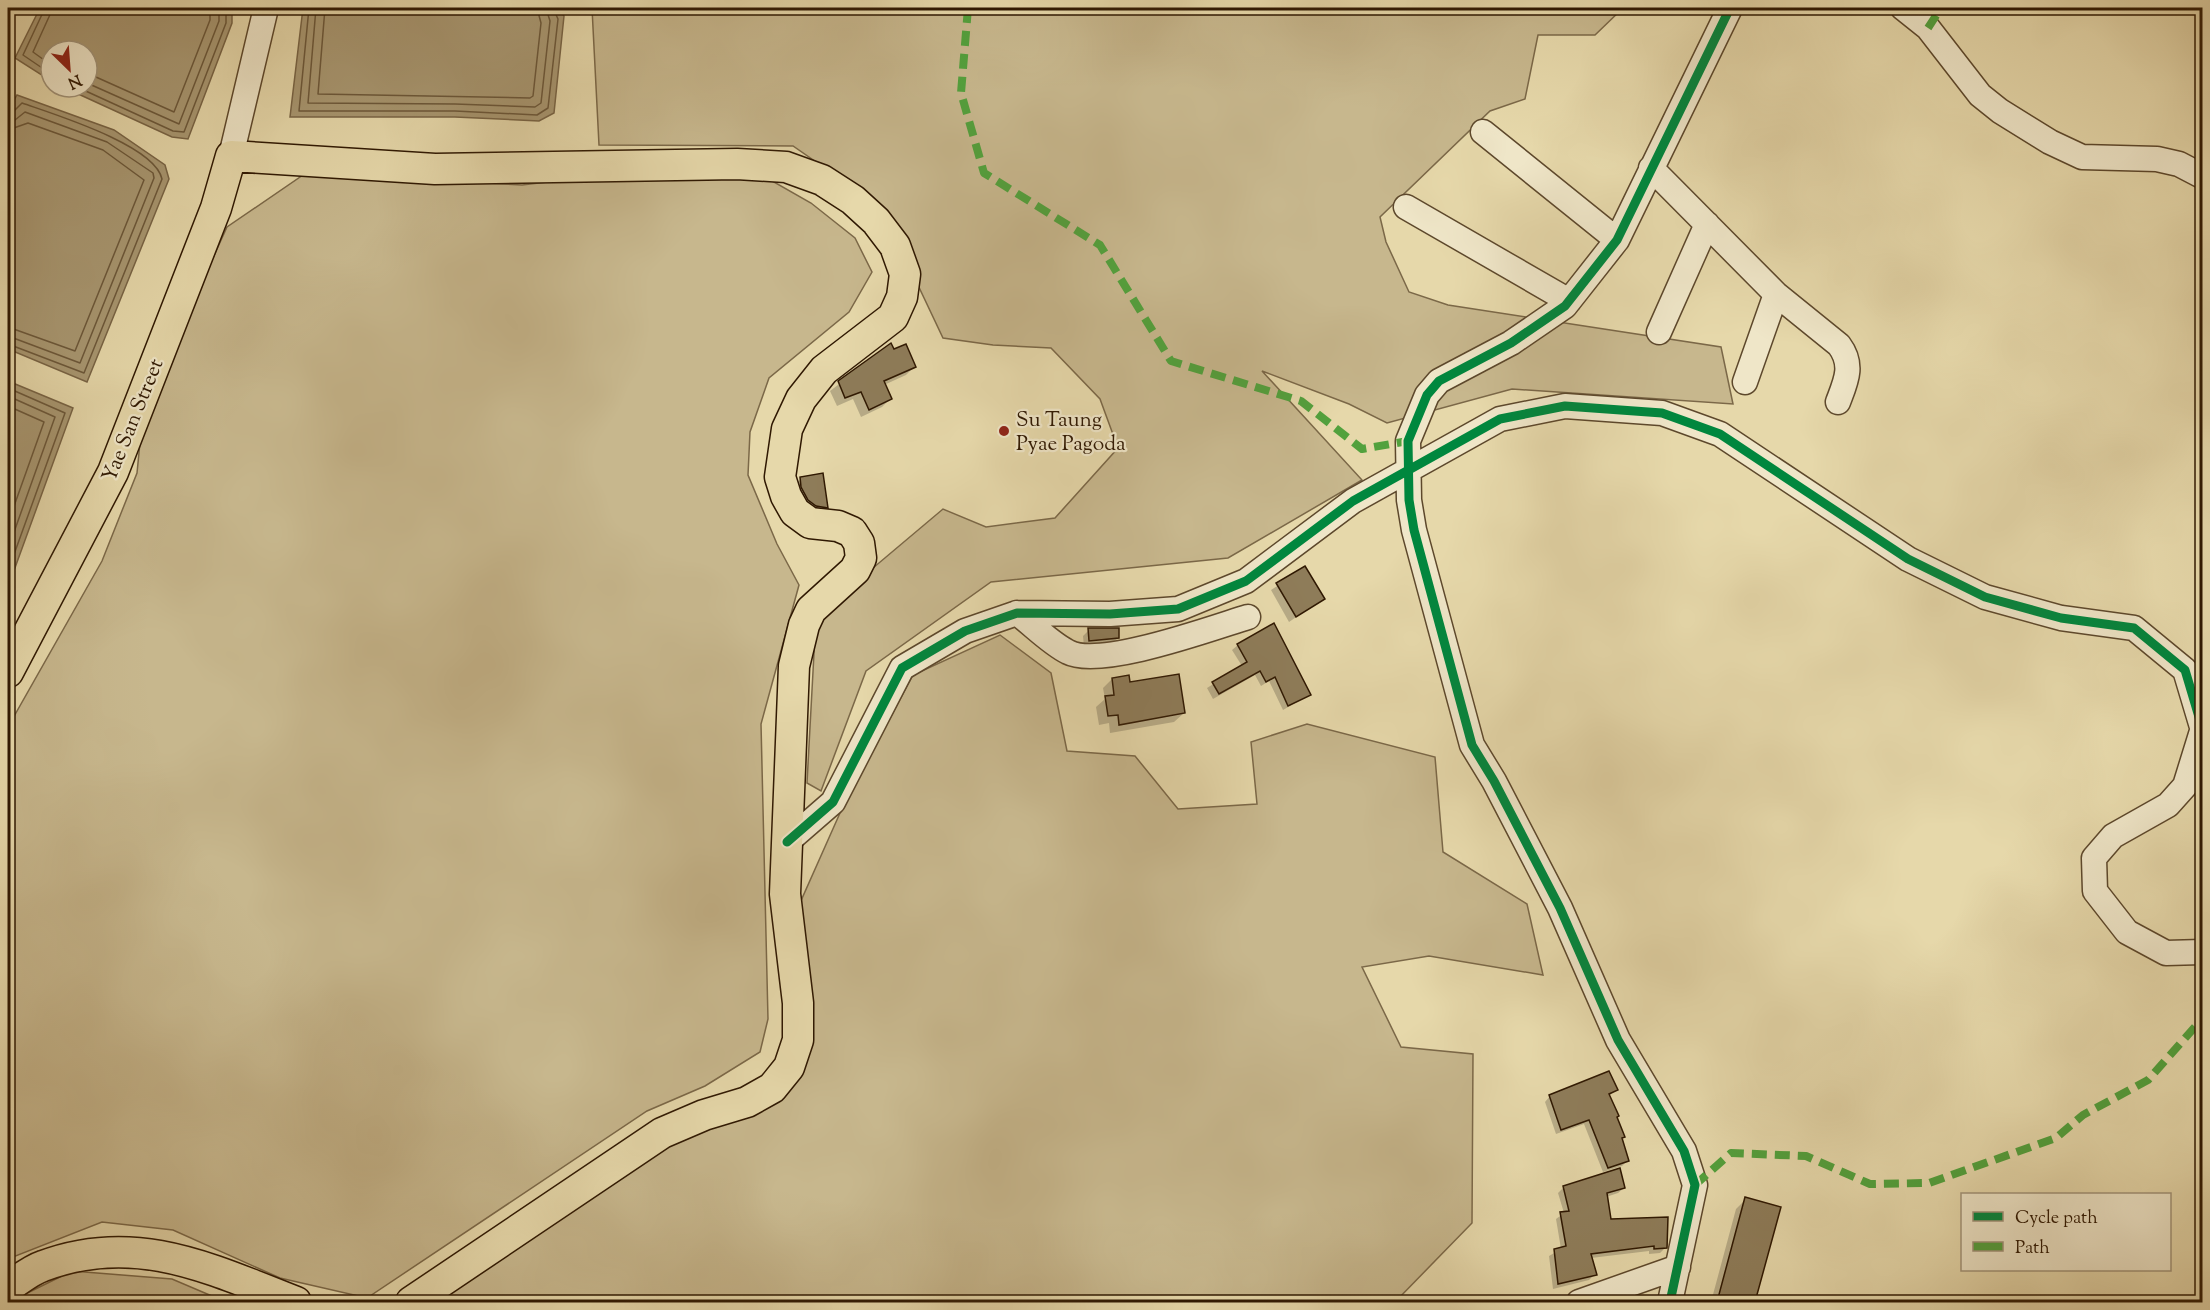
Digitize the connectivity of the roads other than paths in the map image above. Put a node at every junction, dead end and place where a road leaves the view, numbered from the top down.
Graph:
1 (266, 8) edge
2 (1730, 8) edge
3 (1903, 8) edge
4 (1483, 132) dead end
5 (231, 156) junction
6 (1651, 168) junction
7 (2202, 176) edge
8 (1406, 207) dead end
9 (1707, 224) junction
10 (1617, 240) junction
11 (1776, 294) junction
12 (1569, 301) junction
13 (1659, 332) dead end
14 (1744, 382) dead end
15 (1838, 402) dead end
16 (1411, 468) junction
17 (1017, 612) junction
18 (1248, 617) dead end
19 (8, 672) edge
20 (2202, 729) edge
21 (787, 842) junction
22 (2202, 952) edge
23 (1678, 1267) junction
24 (8, 1287) edge
25 (296, 1302) edge
26 (411, 1302) edge
27 (1579, 1302) edge
28 (1670, 1302) edge

1 - 5 street
2 - 6 street
3 - 7 street
4 - 10 street
5 - 19 main road, Yae San Street
5 - 21 main road
6 - 9 street
6 - 10 street
8 - 12 street
9 - 11 street
9 - 13 street
10 - 12 street
11 - 14 street
11 - 15 street
12 - 16 street
16 - 17 street
16 - 20 street
16 - 23 street
17 - 18 street
17 - 21 street
20 - 22 street
21 - 26 main road
23 - 27 street
23 - 28 street
24 - 25 main road

